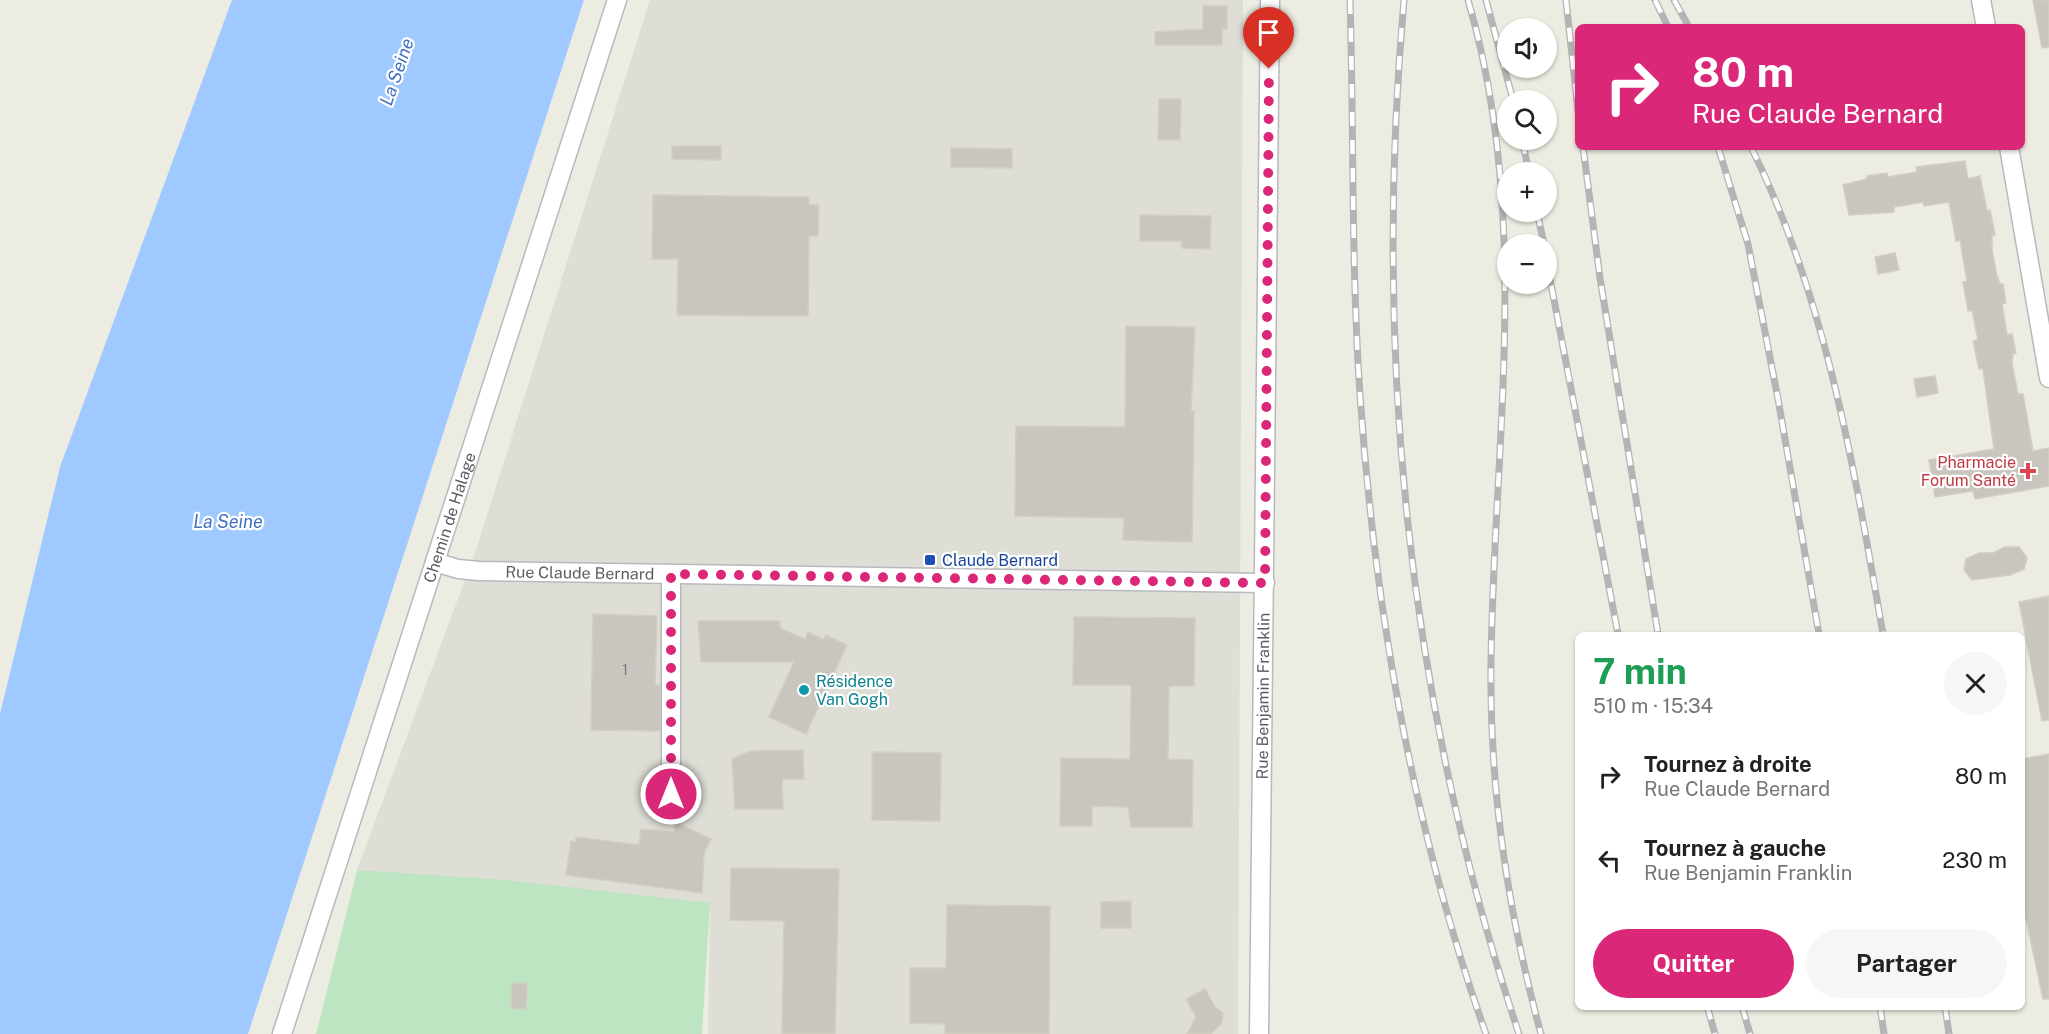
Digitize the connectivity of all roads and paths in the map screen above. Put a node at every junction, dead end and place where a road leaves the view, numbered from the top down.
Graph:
1 (617, 0) edge
2 (1270, 0) edge
3 (1982, 0) edge
4 (1986, 24) edge
5 (2010, 150) edge
6 (2049, 378) edge
7 (435, 562) junction
8 (671, 574) junction
9 (1265, 583) junction
10 (671, 794) dead end
11 (282, 1034) edge
12 (1258, 1034) edge

1 - 7 street, Chemin de Halage
2 - 9 street, Rue Benjamin Franklin
3 - 4 street
5 - 6 street
7 - 8 street, Rue Claude Bernard
7 - 11 street, Chemin de Halage
8 - 9 street, Rue Claude Bernard
8 - 10 street
9 - 12 street, Rue Benjamin Franklin

